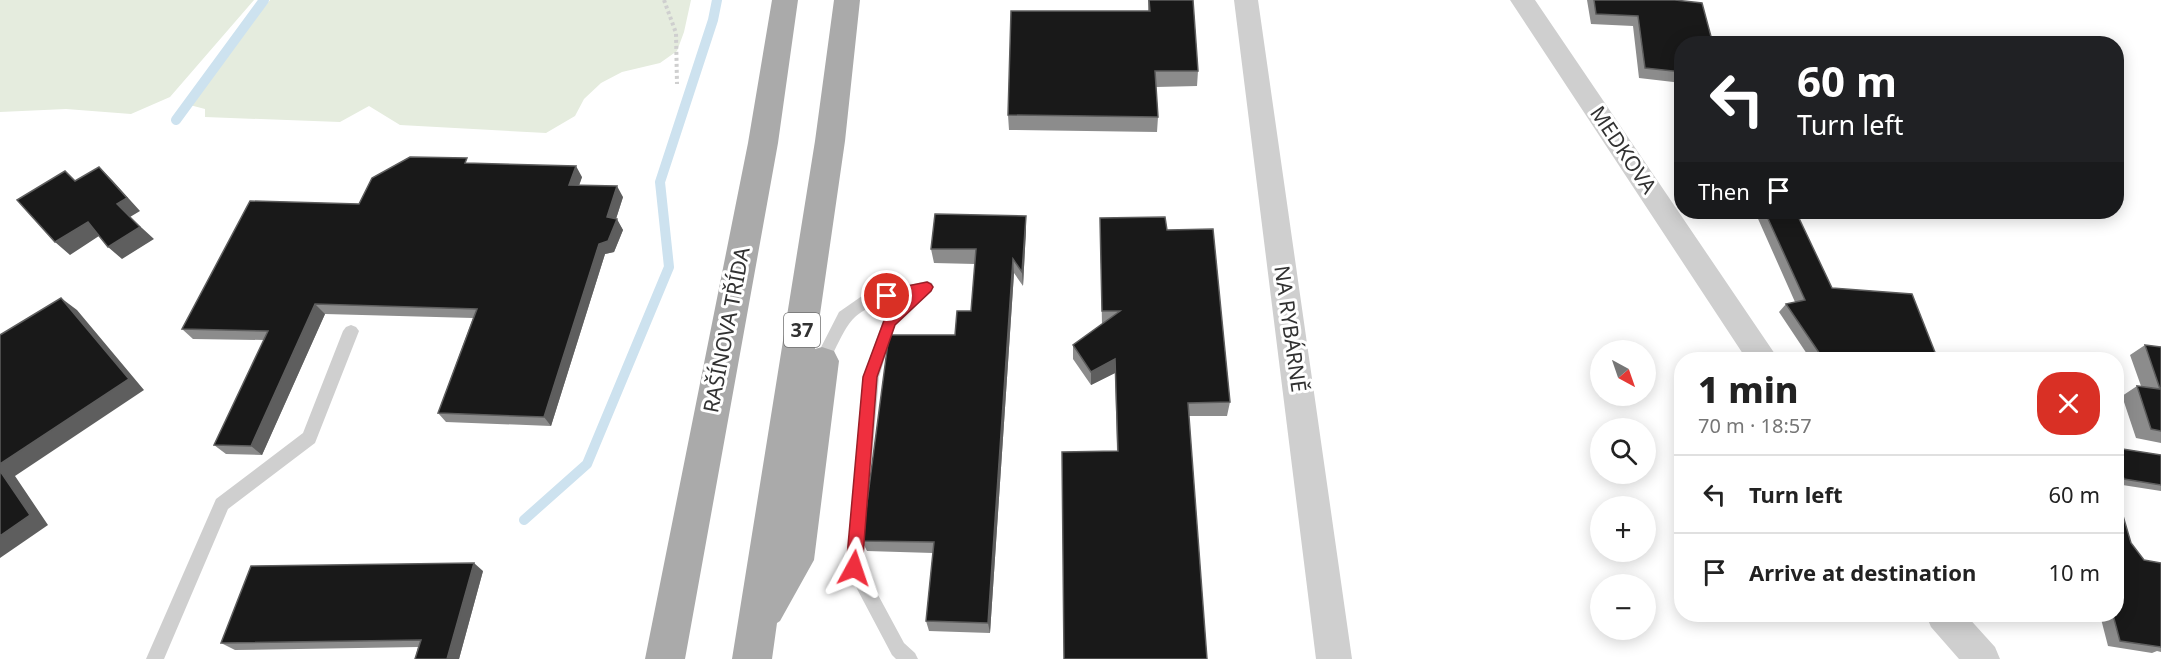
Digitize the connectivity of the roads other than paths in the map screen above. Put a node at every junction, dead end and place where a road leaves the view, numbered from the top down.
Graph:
1 (785, 0) edge
2 (847, 0) edge
3 (1246, 0) edge
4 (1522, 0) edge
5 (351, 331) dead end
6 (1759, 352) edge
7 (822, 361) joint
8 (1949, 622) edge
9 (755, 642) edge
10 (155, 659) edge
11 (665, 659) edge
12 (909, 659) edge
13 (1334, 659) edge
14 (1982, 659) edge

1 - 11 main road, RAŠÍNOVA TŘÍDA
2 - 9 main road, 37
3 - 13 street, NA RYBÁRNĚ
4 - 6 street, MEDKOVA
5 - 10 lane
7 - 9 main road
7 - 12 lane
8 - 14 street

